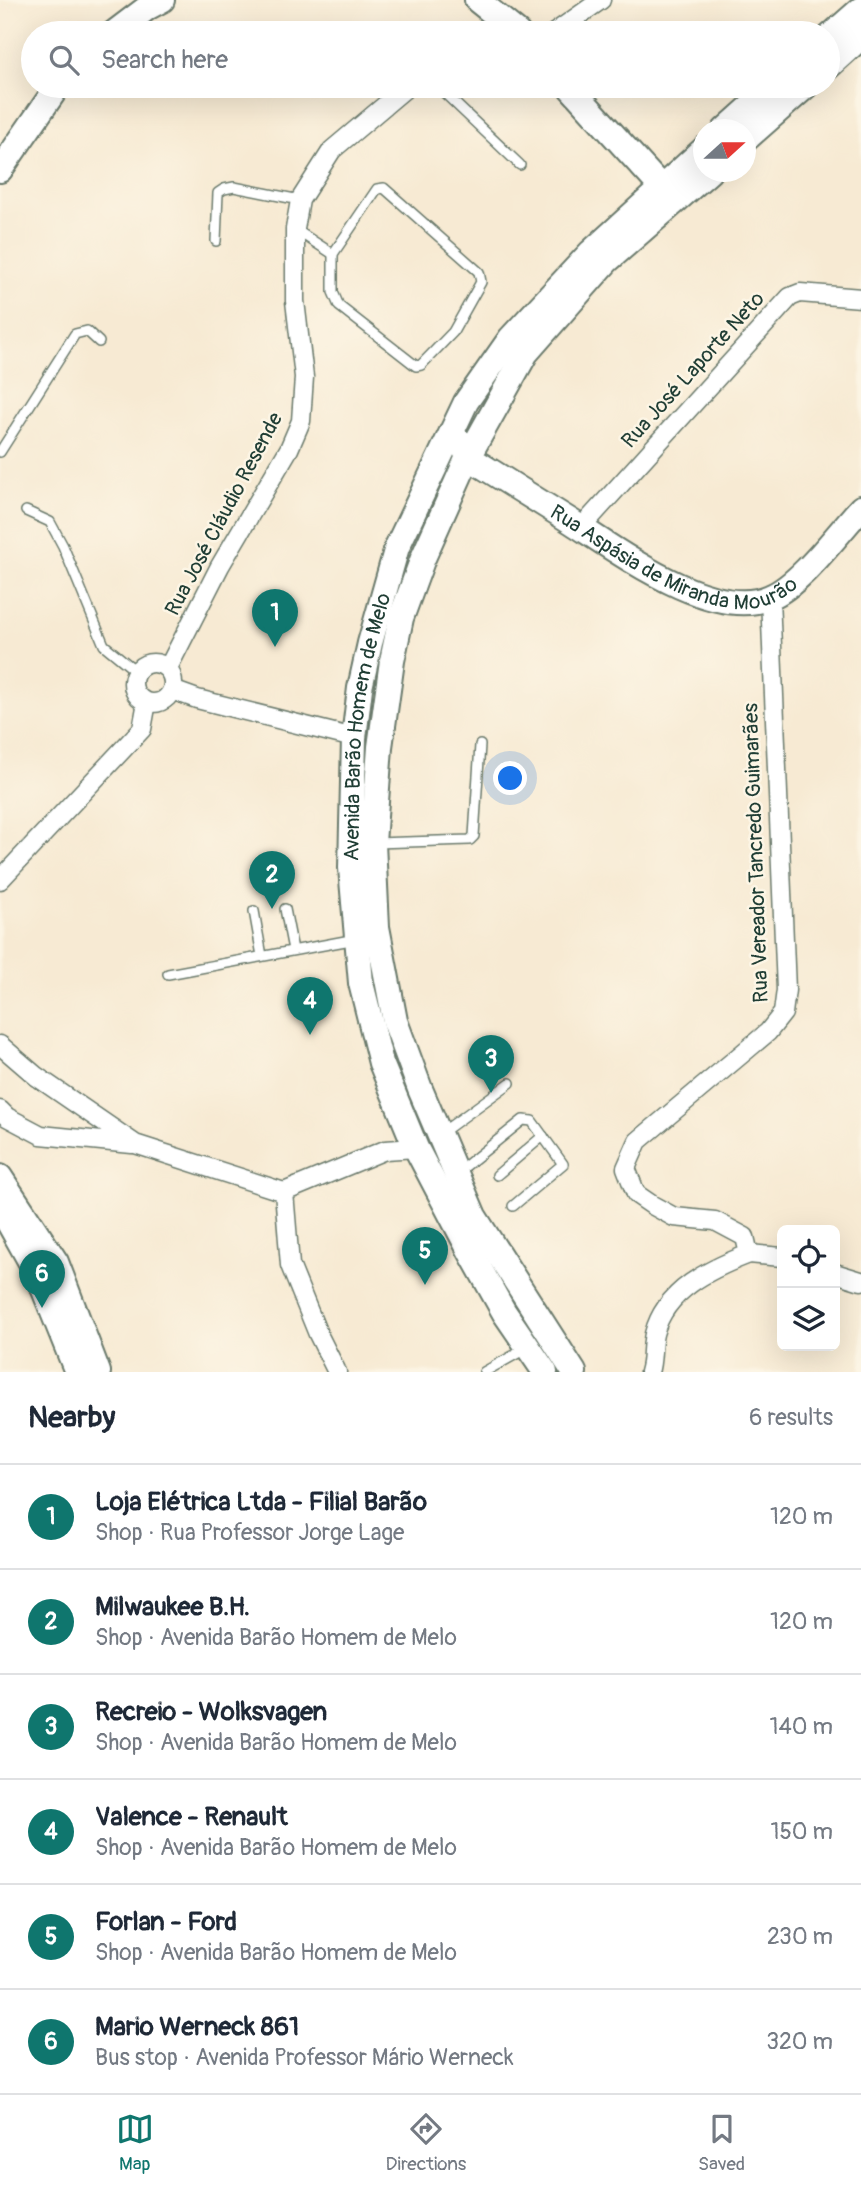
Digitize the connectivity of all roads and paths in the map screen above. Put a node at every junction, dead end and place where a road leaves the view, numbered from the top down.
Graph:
1 (162, 0) edge
2 (601, 0) edge
3 (478, 1) edge
4 (861, 9) edge
5 (130, 21) edge
6 (483, 21) edge
7 (500, 21) edge
8 (571, 21) edge
9 (840, 27) edge
10 (861, 37) edge
11 (840, 56) edge
12 (50, 98) edge
13 (394, 98) edge
14 (450, 98) edge
15 (580, 98) edge
16 (761, 98) edge
17 (792, 98) edge
18 (737, 119) edge
19 (756, 130) edge
20 (693, 162) edge
21 (520, 165) dead end
22 (0, 170) edge
23 (693, 180) edge
24 (667, 194) junction
25 (300, 200) junction
26 (295, 229) junction
27 (216, 241) dead end
28 (333, 254) junction
29 (861, 298) edge
30 (99, 342) dead end
31 (466, 402) junction
32 (0, 452) edge
33 (468, 457) junction
34 (861, 508) edge
35 (26, 511) dead end
36 (581, 527) junction
37 (770, 597) junction
38 (168, 668) junction
39 (137, 671) junction
40 (172, 690) junction
41 (147, 702) junction
42 (354, 738) junction
43 (480, 745) dead end
44 (378, 783) junction
45 (373, 843) junction
46 (0, 880) edge
47 (285, 909) dead end
48 (254, 911) dead end
49 (357, 939) junction
50 (293, 950) junction
51 (262, 956) junction
52 (168, 974) dead end
53 (0, 1045) edge
54 (510, 1083) dead end
55 (420, 1089) junction
56 (0, 1110) edge
57 (404, 1122) junction
58 (543, 1136) junction
59 (441, 1140) junction
60 (135, 1144) junction
61 (416, 1148) junction
62 (385, 1150) junction
63 (455, 1174) junction
64 (497, 1175) dead end
65 (0, 1177) edge
66 (284, 1192) junction
67 (513, 1206) dead end
68 (0, 1207) edge
69 (471, 1253) junction
70 (749, 1254) junction
71 (777, 1257) edge
72 (840, 1275) edge
73 (861, 1281) edge
74 (528, 1348) junction
75 (87, 1369) edge
76 (337, 1372) edge
77 (484, 1372) edge
78 (545, 1372) edge
79 (573, 1372) edge
80 (649, 1372) edge

1 - 5 main road
2 - 8 street
3 - 6 main road
3 - 7 main road
4 - 9 main road
10 - 11 main road
12 - 22 main road
13 - 25 street, Rua José Cláudio Resende
14 - 21 lane
15 - 24 main road
16 - 18 main road
17 - 19 main road
20 - 24 main road, Avenida Barão Homem de Melo
23 - 24 main road, Avenida Barão Homem de Melo
24 - 31 main road, Avenida Barão Homem de Melo
24 - 33 main road, Avenida Barão Homem de Melo
25 - 26 street, Rua José Cláudio Resende
25 - 27 lane
26 - 28 lane
26 - 38 street, Rua José Cláudio Resende
28 - 28 lane
29 - 36 street, Rua José Laporte Neto
30 - 32 lane
31 - 33 main road
31 - 42 main road, Avenida Barão Homem de Melo
33 - 36 main road, Rua Aspásia de Miranda Mourão
33 - 44 main road, Avenida Barão Homem de Melo
34 - 37 main road, Rua Aspásia de Miranda Mourão
35 - 39 lane
36 - 37 main road, Rua Aspásia de Miranda Mourão
37 - 70 street, Rua Vereador Tancredo Guimarães
38 - 39 street
38 - 40 street
39 - 41 street
40 - 41 street
40 - 42 street
41 - 46 street
42 - 44 main road
42 - 49 main road, Avenida Barão Homem de Melo
43 - 45 lane
44 - 45 main road, Avenida Barão Homem de Melo
45 - 55 main road, Avenida Barão Homem de Melo
47 - 50 lane
48 - 51 lane
49 - 50 lane
49 - 57 main road, Avenida Barão Homem de Melo
50 - 51 lane
51 - 52 lane
53 - 60 street
54 - 59 lane
55 - 57 main road
55 - 59 main road, Avenida Barão Homem de Melo
56 - 60 street
57 - 61 main road, Avenida Barão Homem de Melo
57 - 62 street
58 - 63 lane
58 - 64 lane
58 - 67 lane
59 - 61 main road
59 - 63 main road, Avenida Barão Homem de Melo
60 - 66 street
61 - 62 street
61 - 69 main road, Avenida Barão Homem de Melo
62 - 66 street
63 - 79 main road, Avenida Barão Homem de Melo
65 - 75 main road
66 - 76 street
68 - 75 main road
69 - 74 main road, Avenida Barão Homem de Melo
69 - 79 main road
70 - 71 street
70 - 80 street
72 - 73 street
74 - 77 lane
74 - 78 main road, Avenida Barão Homem de Melo

